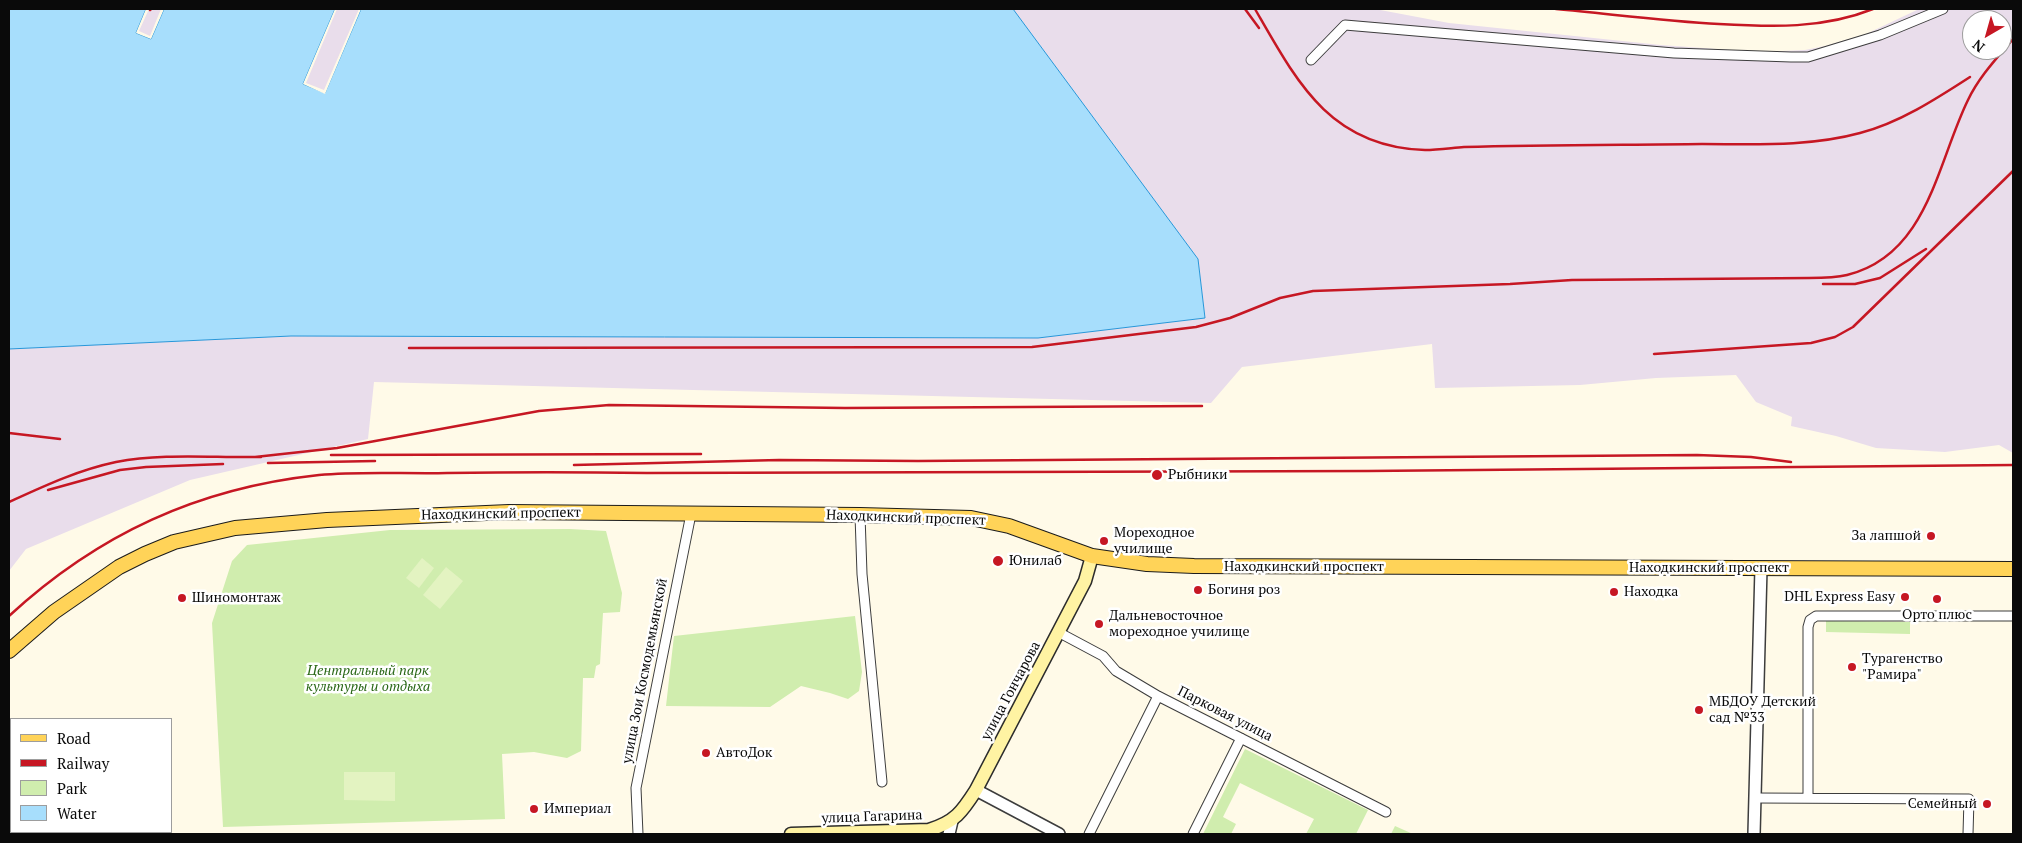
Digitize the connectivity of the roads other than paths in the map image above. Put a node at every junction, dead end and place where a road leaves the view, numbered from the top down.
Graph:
1 (1943, 9) edge
2 (1311, 60) dead end
3 (691, 514) junction
4 (860, 515) junction
5 (1092, 556) junction
6 (1761, 568) junction
7 (2013, 569) edge
8 (2013, 616) edge
9 (1058, 632) junction
10 (9, 651) edge
11 (1158, 696) junction
12 (1242, 738) junction
13 (882, 782) dead end
14 (976, 790) junction
15 (1756, 798) junction
16 (1808, 798) junction
17 (1386, 812) dead end
18 (952, 821) junction
19 (638, 834) edge
20 (790, 834) edge
21 (949, 834) edge
22 (1059, 834) edge
23 (1090, 834) edge
24 (1193, 834) edge
25 (1754, 834) edge
26 (1968, 834) edge

1 - 2 street
3 - 4 main road, Находкинский проспект
3 - 10 main road, Находкинский проспект
3 - 19 street, улица Зои Космодемьянской
4 - 5 main road, Находкинский проспект
4 - 13 street
5 - 6 main road, Находкинский проспект
5 - 9 main road, улица Гончарова
6 - 7 main road, Находкинский проспект
6 - 15 street
8 - 16 street
9 - 11 street, Парковая улица
9 - 14 main road, улица Гончарова
11 - 12 street, Парковая улица
11 - 23 street
12 - 17 street, Парковая улица
12 - 24 street
14 - 18 main road, улица Гончарова
14 - 22 street
15 - 16 street
15 - 25 street
16 - 26 street
18 - 20 main road, улица Гагарина
18 - 21 street, улица Гончарова

